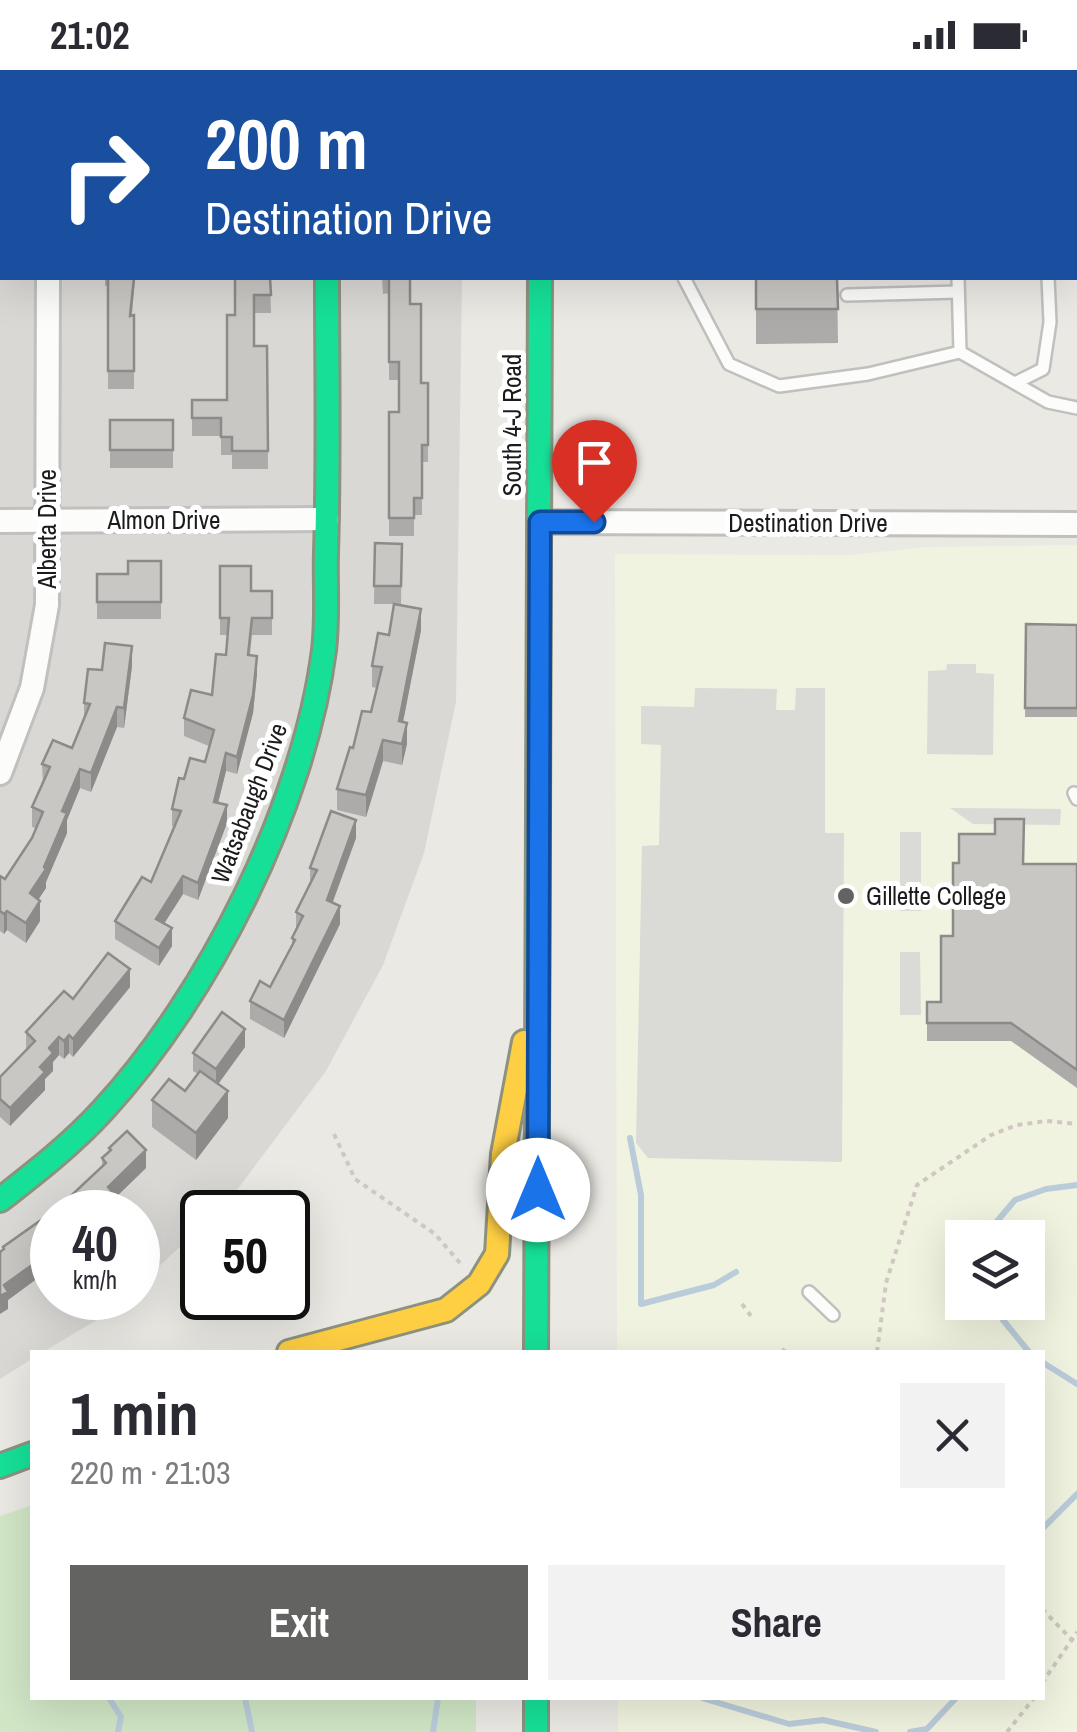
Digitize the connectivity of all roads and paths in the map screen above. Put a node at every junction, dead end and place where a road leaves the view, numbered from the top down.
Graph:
1 (48, 280) edge
2 (326, 280) edge
3 (540, 280) edge
4 (685, 280) edge
5 (958, 280) edge
6 (1048, 280) edge
7 (958, 292) junction
8 (847, 294) dead end
9 (960, 352) junction
10 (1015, 383) junction
11 (1077, 408) edge
12 (48, 520) junction
13 (328, 520) junction
14 (0, 521) edge
15 (540, 522) junction
16 (1077, 524) edge
17 (0, 773) edge
18 (539, 959) junction
19 (1077, 1124) edge
20 (334, 1134) dead end
21 (0, 1200) edge
22 (470, 1274) dead end
23 (809, 1292) dead end
24 (742, 1304) dead end
25 (833, 1315) dead end
26 (754, 1320) dead end
27 (296, 1350) edge
28 (536, 1350) edge
29 (878, 1350) edge
30 (30, 1455) edge
31 (0, 1466) edge
32 (1045, 1612) edge
33 (1077, 1632) edge
34 (1072, 1640) junction
35 (1077, 1645) edge
36 (1045, 1680) edge
37 (536, 1700) edge
38 (1032, 1700) edge
39 (536, 1732) edge
40 (1007, 1732) edge

1 - 12 street, Alberta Drive
2 - 13 main road, Watsabaugh Drive
3 - 15 main road, South 4-J Road
4 - 9 lane
5 - 7 lane
6 - 10 lane
7 - 8 lane
7 - 9 lane
9 - 10 lane
10 - 11 lane
12 - 13 street, Almon Drive
12 - 14 street, Almon Drive
12 - 17 street, Alberta Drive
13 - 21 main road, Watsabaugh Drive
15 - 16 street, Destination Drive
15 - 18 main road, South 4-J Road
18 - 27 main road
18 - 28 main road, South 4-J Road
19 - 29 path
20 - 22 path
23 - 25 lane
24 - 26 path
30 - 31 main road
32 - 34 path
33 - 34 path
34 - 35 path
34 - 36 path
37 - 39 main road
38 - 40 path

